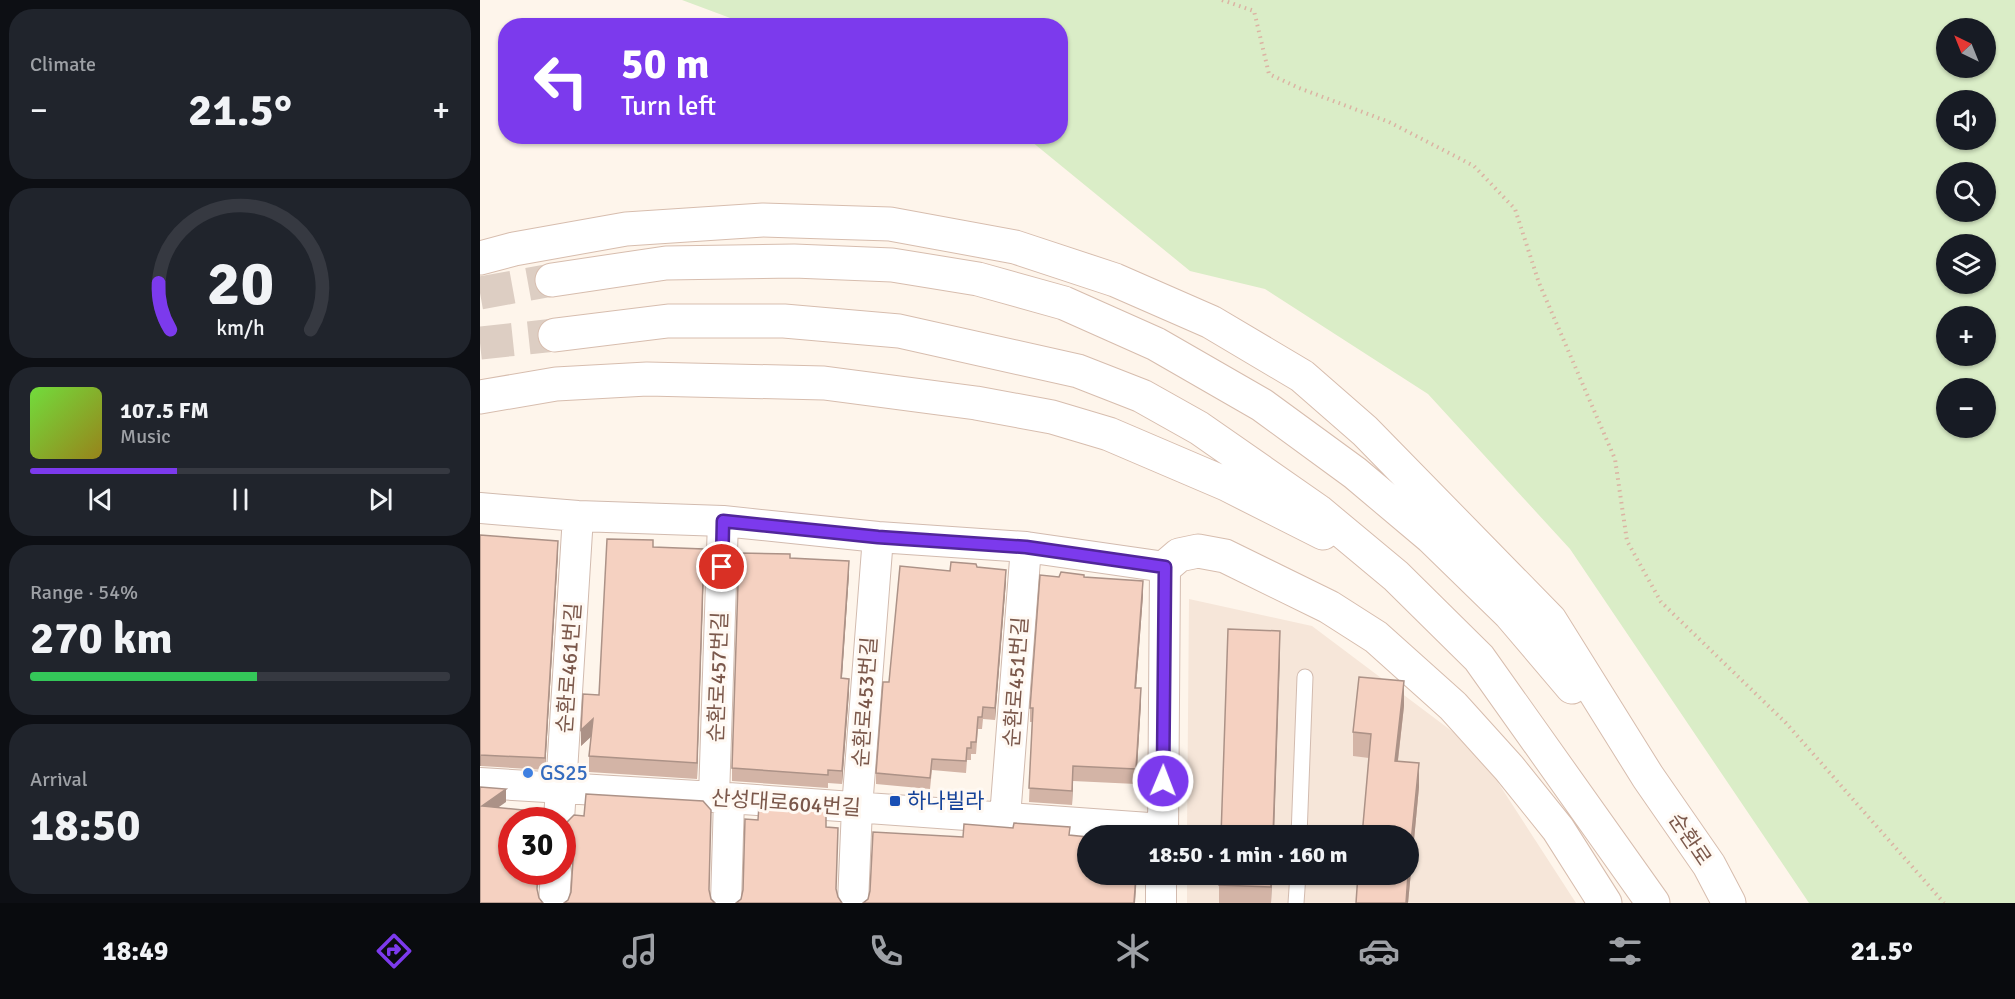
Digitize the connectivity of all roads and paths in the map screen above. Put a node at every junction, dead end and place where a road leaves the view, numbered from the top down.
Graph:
1 (1222, 0) edge
2 (480, 258) edge
3 (552, 280) tunnel mouth
4 (555, 335) tunnel mouth
5 (480, 397) edge
6 (480, 508) edge
7 (578, 516) junction
8 (723, 521) junction
9 (878, 537) junction
10 (1026, 547) junction
11 (1371, 555) junction
12 (1165, 567) junction
13 (1305, 677) dead end
14 (1648, 777) junction
15 (480, 783) edge
16 (561, 788) junction
17 (721, 798) junction
18 (560, 807) edge
19 (857, 808) junction
20 (1005, 817) junction
21 (1089, 825) edge
22 (1163, 825) edge
23 (1299, 825) edge
24 (555, 885) edge
25 (1161, 885) edge
26 (1297, 885) edge
27 (554, 903) edge
28 (726, 903) edge
29 (853, 903) edge
30 (1161, 903) edge
31 (1296, 903) edge
32 (1605, 903) edge
33 (1653, 903) edge
34 (1729, 903) edge
35 (1944, 903) edge

1 - 35 path
2 - 14 main road
3 - 14 main road
4 - 11 main road
5 - 11 main road
6 - 7 street
7 - 8 street
7 - 16 street, 순환로461번길
8 - 9 street
8 - 17 street, 순환로457번길
9 - 10 street
9 - 19 street, 순환로453번길
10 - 12 street
10 - 20 street, 순환로451번길
11 - 33 main road
12 - 22 street
12 - 32 main road
13 - 23 lane
14 - 34 main road, 순환로
15 - 16 street, 산성대로604번길
16 - 17 street, 산성대로604번길
16 - 18 street, 순환로461번길
17 - 19 street, 산성대로604번길
17 - 28 street, 순환로457번길
19 - 20 street, 산성대로604번길
19 - 29 street, 순환로453번길
20 - 21 street, 산성대로604번길
24 - 27 street
25 - 30 street
26 - 31 lane

